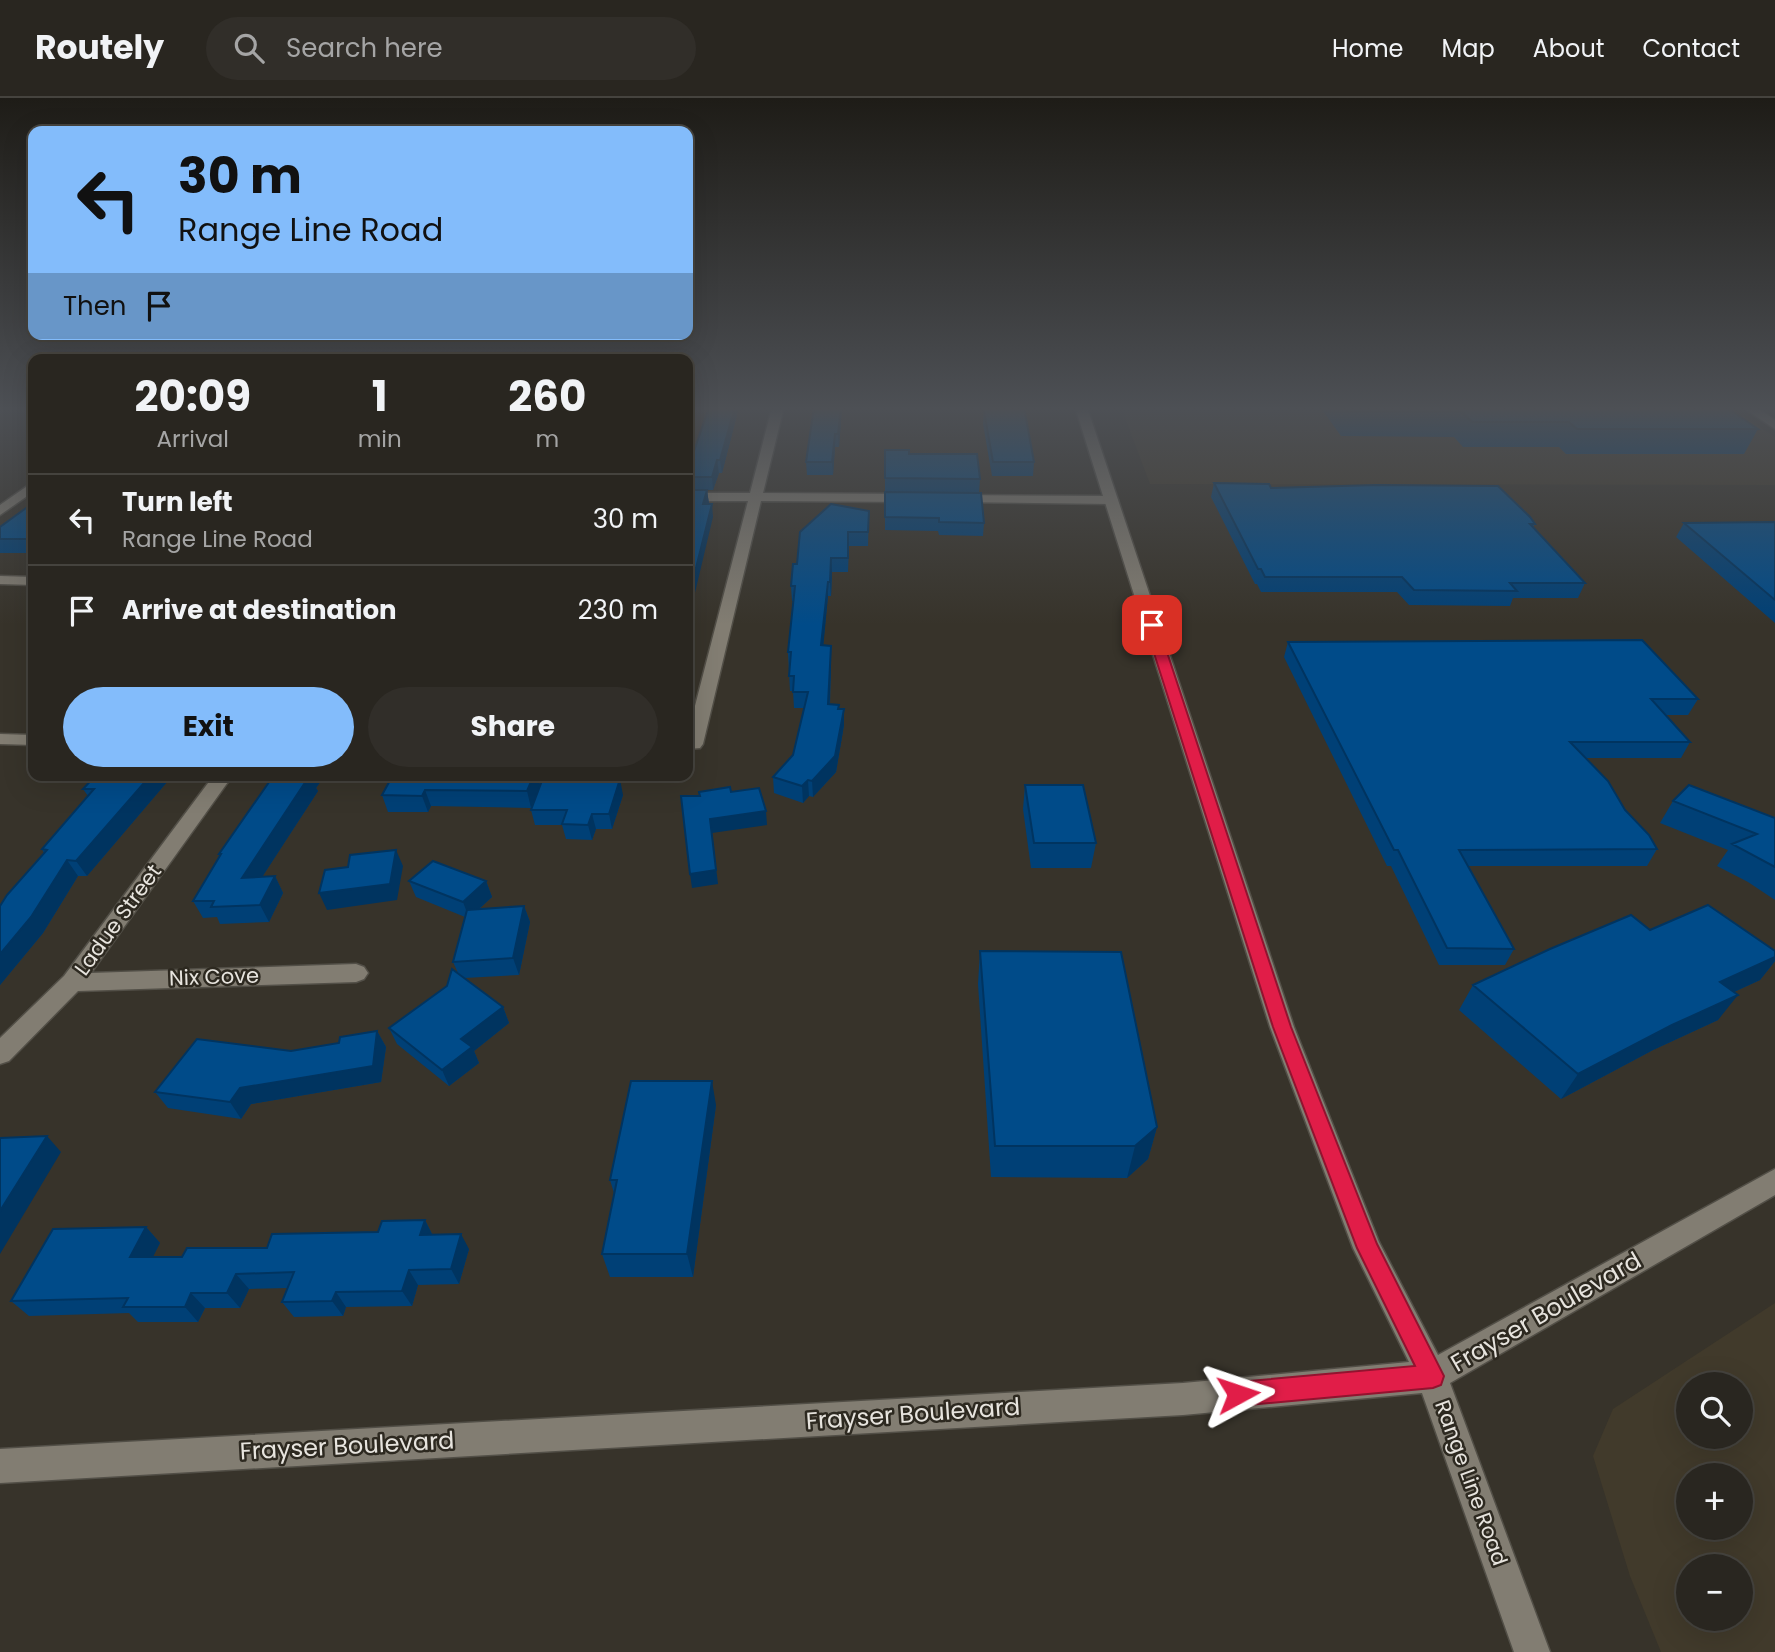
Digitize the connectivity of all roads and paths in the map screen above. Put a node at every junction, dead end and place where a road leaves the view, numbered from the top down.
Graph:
1 (761, 480) edge
2 (1104, 480) edge
3 (28, 490) edge
4 (693, 497) edge
5 (757, 497) junction
6 (1111, 500) junction
7 (0, 510) edge
8 (0, 580) edge
9 (28, 581) edge
10 (693, 737) edge
11 (0, 739) edge
12 (28, 740) edge
13 (220, 781) edge
14 (356, 973) dead end
15 (72, 982) junction
16 (0, 1054) edge
17 (1775, 1181) edge
18 (1433, 1376) junction
19 (0, 1466) edge
20 (1532, 1652) edge

1 - 5 main road
2 - 6 main road, Range Line Road
3 - 7 main road
4 - 5 main road
5 - 6 main road
5 - 10 main road
6 - 18 main road, Range Line Road
8 - 9 main road
11 - 12 main road
13 - 15 main road, Ladue Street
14 - 15 main road, Nix Cove
15 - 16 main road, Ladue Street
17 - 18 main road, Frayser Boulevard
18 - 19 main road, Frayser Boulevard
18 - 20 main road, Range Line Road

